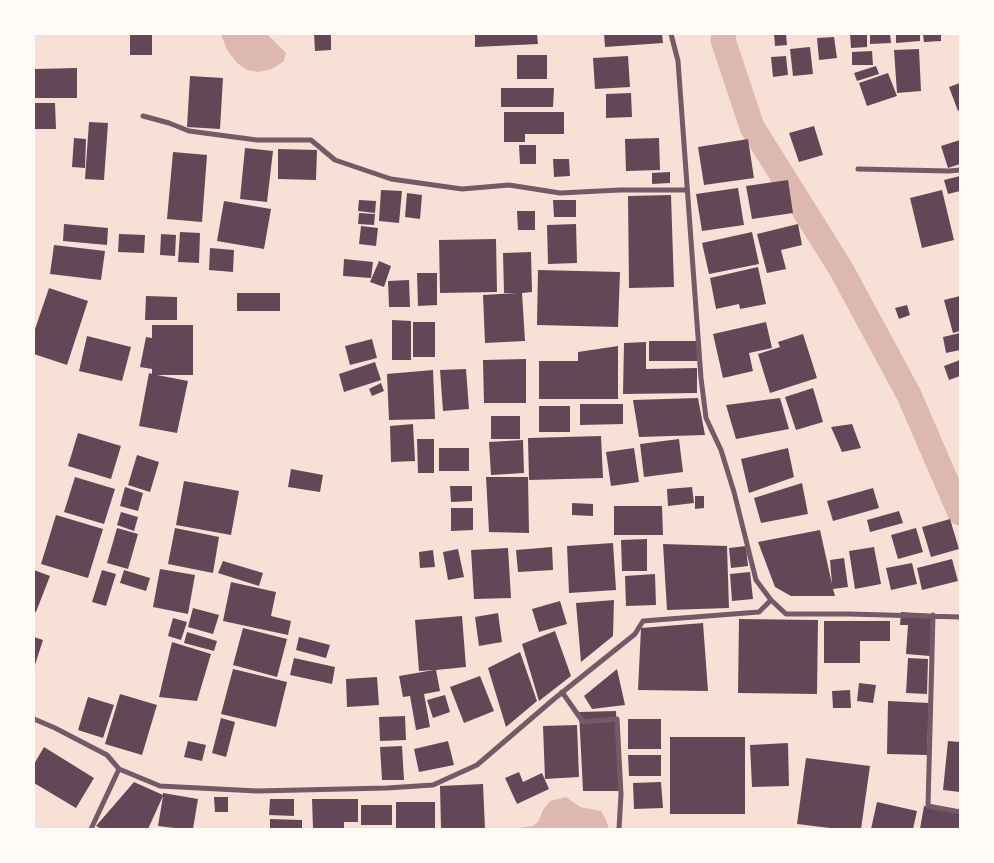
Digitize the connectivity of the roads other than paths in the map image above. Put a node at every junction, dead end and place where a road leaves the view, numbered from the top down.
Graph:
1 (671, 34) edge
2 (143, 116) dead end
3 (858, 169) dead end
4 (960, 170) edge
5 (687, 190) junction
6 (771, 600) junction
7 (933, 615) junction
8 (960, 617) edge
9 (562, 692) junction
10 (34, 718) edge
11 (119, 769) junction
12 (960, 812) edge
13 (91, 829) edge
14 (619, 829) edge

1 - 5 street
2 - 5 street
3 - 4 street
5 - 6 street
6 - 7 street
6 - 9 street
7 - 8 street
7 - 12 street
9 - 11 street
9 - 14 street
10 - 11 street
11 - 13 street

